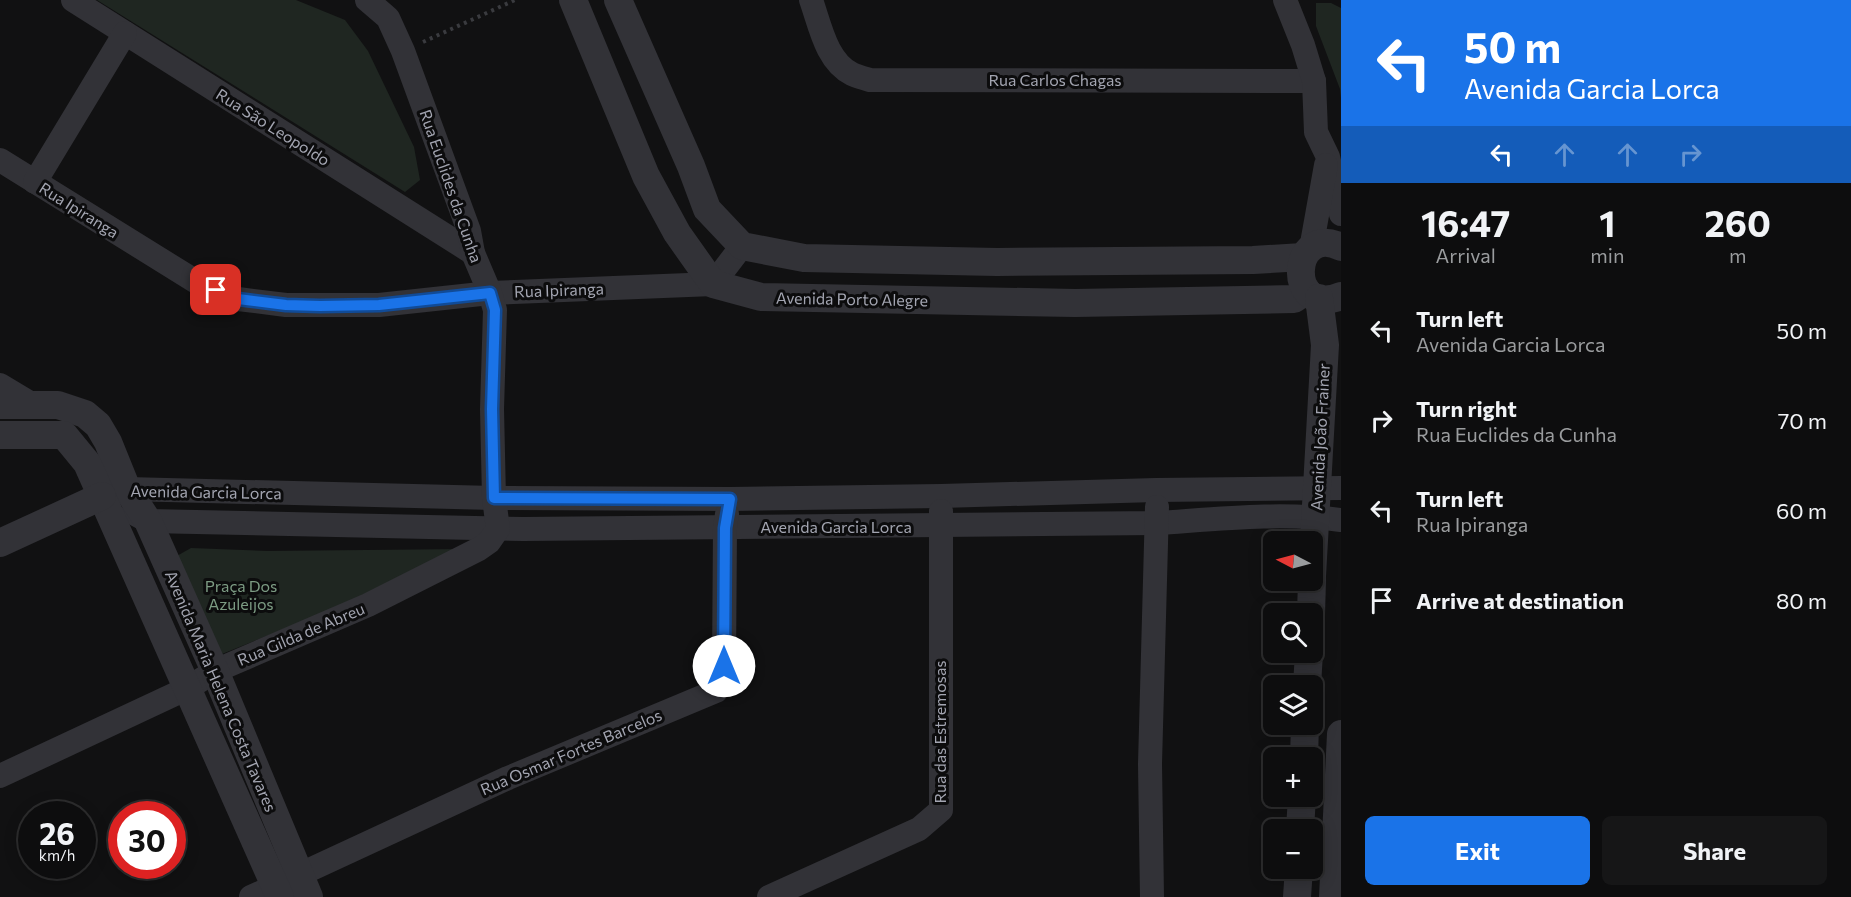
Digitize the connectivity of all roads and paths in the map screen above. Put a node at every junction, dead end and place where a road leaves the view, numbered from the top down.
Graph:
1 (73, 0) edge
2 (367, 0) edge
3 (515, 0) edge
4 (573, 0) edge
5 (618, 0) edge
6 (811, 0) edge
7 (1285, 0) edge
8 (125, 33) junction
9 (403, 51) junction
10 (1314, 81) junction
11 (1328, 157) junction
12 (0, 160) edge
13 (35, 182) junction
14 (1341, 214) edge
15 (742, 246) junction
16 (1341, 247) edge
17 (473, 253) junction
18 (1307, 253) junction
19 (713, 284) junction
20 (490, 293) junction
21 (1322, 295) edge
22 (0, 385) edge
23 (30, 404) junction
24 (0, 405) edge
25 (0, 435) edge
26 (1330, 488) edge
27 (1156, 490) junction
28 (114, 493) junction
29 (940, 496) junction
30 (494, 498) junction
31 (730, 499) junction
32 (1328, 518) edge
33 (148, 521) junction
34 (1158, 523) junction
35 (941, 526) junction
36 (725, 528) junction
37 (498, 529) junction
38 (1323, 536) edge
39 (0, 543) edge
40 (215, 671) junction
41 (188, 688) junction
42 (1341, 734) edge
43 (0, 776) edge
44 (1298, 879) edge
45 (283, 890) edge
46 (769, 897) edge
47 (1152, 897) edge
48 (1297, 897) edge
49 (1333, 897) edge

1 - 8 street, Rua São Leopoldo
2 - 9 street, Rua Euclides da Cunha
3 - 9 path
4 - 19 street
5 - 15 street
6 - 10 street, Rua Carlos Chagas
7 - 10 street
8 - 13 street
8 - 17 street, Rua São Leopoldo
9 - 17 street, Rua Euclides da Cunha
10 - 11 street
11 - 14 street
11 - 18 street
12 - 13 street, Rua Ipiranga
13 - 20 street, Rua Ipiranga
15 - 18 street
15 - 19 street
16 - 18 street
17 - 20 street, Rua Euclides da Cunha
18 - 21 street, Avenida João Frainer
19 - 20 street, Rua Ipiranga
19 - 21 street, Avenida Porto Alegre
20 - 30 street, Rua Euclides da Cunha
21 - 26 street, Avenida João Frainer
22 - 23 street
23 - 24 street
23 - 28 street
25 - 28 street
26 - 27 street, Avenida Garcia Lorca
26 - 32 street, Avenida João Frainer
27 - 29 street, Avenida Garcia Lorca
27 - 34 street
28 - 30 street, Avenida Garcia Lorca
28 - 33 street, Avenida Maria Helena Costa Tavares
28 - 39 street
28 - 41 street, Avenida Maria Helena Costa Tavares
29 - 31 street, Avenida Garcia Lorca
29 - 35 street, Rua das Estremosas
30 - 31 street, Avenida Garcia Lorca
30 - 37 street, Rua Euclides da Cunha
31 - 36 street, Rua Osmar Fortes Barcelos
32 - 34 street, Avenida Garcia Lorca
32 - 38 street, Avenida João Frainer
33 - 37 street, Avenida Garcia Lorca
33 - 40 street, Avenida Maria Helena Costa Tavares
34 - 35 street, Avenida Garcia Lorca
34 - 47 street
35 - 36 street, Avenida Garcia Lorca
35 - 46 street, Rua das Estremosas
36 - 37 street, Avenida Garcia Lorca
36 - 45 street, Rua Osmar Fortes Barcelos
37 - 40 street, Rua Gilda de Abreu
40 - 41 street, Rua Gilda de Abreu
40 - 45 street, Avenida Maria Helena Costa Tavares
41 - 43 street, Rua Gilda de Abreu
41 - 45 street, Avenida Maria Helena Costa Tavares
42 - 49 street
44 - 48 street

